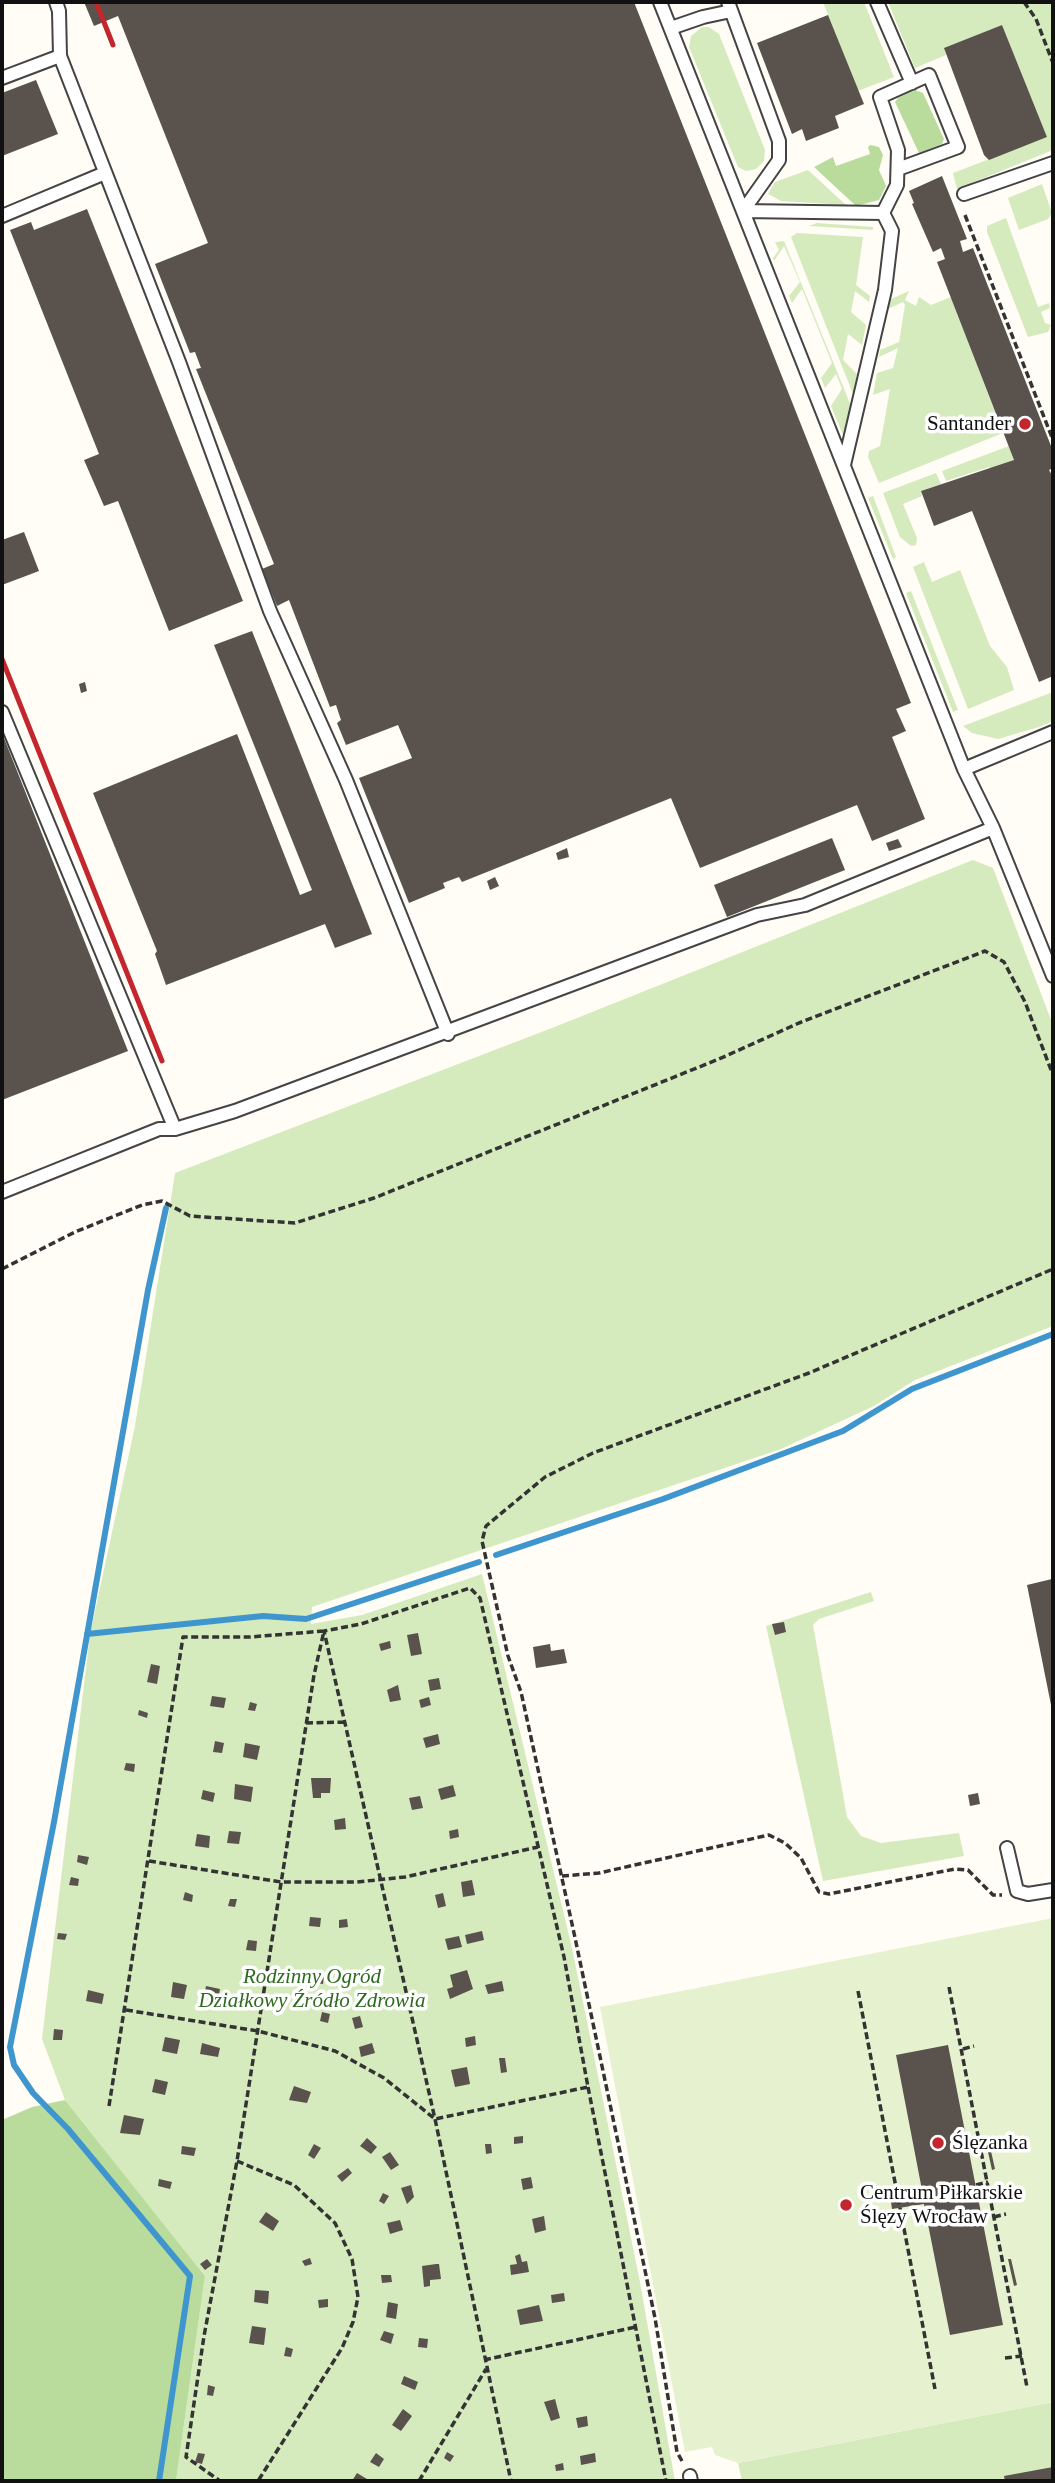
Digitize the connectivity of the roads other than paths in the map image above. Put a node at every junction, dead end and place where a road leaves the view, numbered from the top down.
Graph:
1 (56, 2) edge
2 (660, 2) edge
3 (877, 2) edge
4 (730, 7) edge
5 (671, 29) junction
6 (60, 56) junction
7 (2, 78) edge
8 (912, 83) junction
9 (1052, 166) edge
10 (898, 169) junction
11 (105, 173) junction
12 (964, 194) dead end
13 (743, 211) junction
14 (883, 212) junction
15 (2, 216) edge
16 (844, 465) junction
17 (2, 712) edge
18 (1053, 732) edge
19 (964, 769) junction
20 (993, 828) junction
21 (1053, 975) edge
22 (448, 1034) junction
23 (175, 1129) junction
24 (2, 1192) edge
25 (1007, 1848) dead end
26 (1053, 1890) edge

1 - 6 lane
2 - 5 lane
3 - 8 lane
4 - 5 lane
4 - 13 lane
5 - 13 lane
6 - 7 lane
6 - 11 lane
8 - 10 lane
8 - 10 lane
9 - 12 lane
10 - 14 lane
11 - 15 lane
11 - 22 lane
13 - 14 lane
13 - 16 lane
14 - 16 lane
16 - 19 lane
17 - 23 lane
18 - 19 lane
19 - 20 lane
20 - 21 lane
20 - 22 lane
22 - 23 lane
23 - 24 lane
25 - 26 lane

